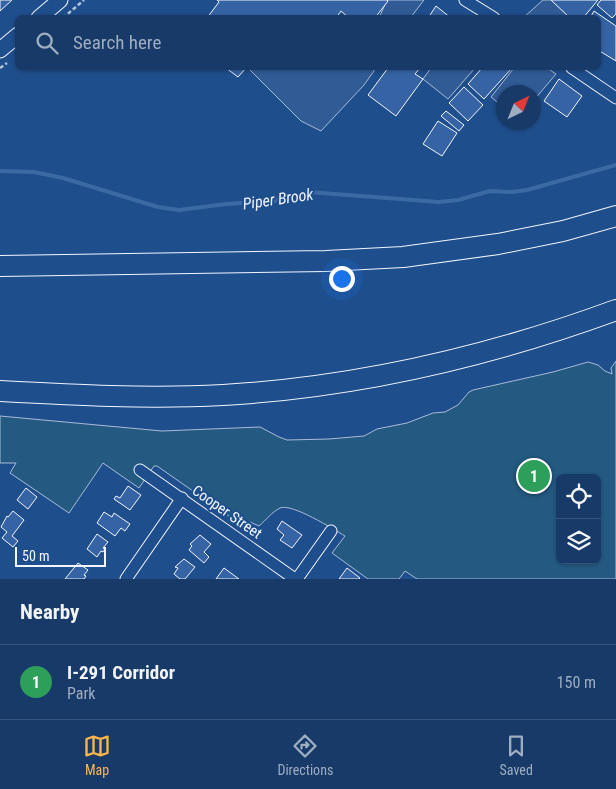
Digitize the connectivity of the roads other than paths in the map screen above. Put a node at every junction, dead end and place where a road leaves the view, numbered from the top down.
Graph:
1 (60, 0) edge
2 (465, 0) edge
3 (42, 15) edge
4 (489, 15) edge
5 (15, 38) edge
6 (0, 50) edge
7 (575, 70) edge
8 (616, 98) edge
9 (616, 216) edge
10 (0, 266) edge
11 (616, 310) edge
12 (0, 392) edge
13 (140, 470) dead end
14 (182, 498) junction
15 (331, 531) dead end
16 (126, 579) edge
17 (296, 579) edge

1 - 3 street
2 - 4 street
5 - 6 street
7 - 8 street
9 - 10 highway
11 - 12 highway
13 - 14 street, Cooper Street
14 - 16 street
14 - 17 street, Cooper Street
15 - 17 street

